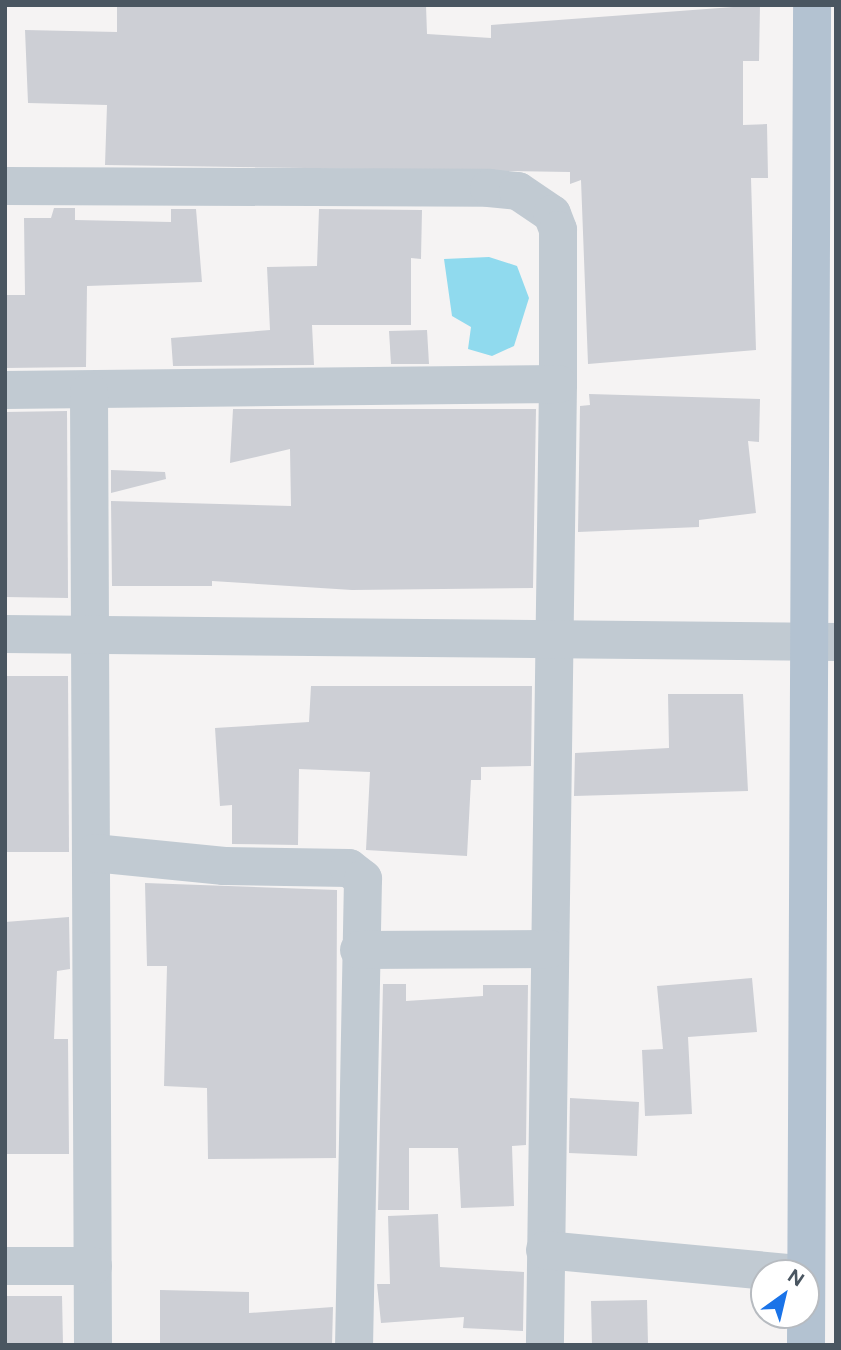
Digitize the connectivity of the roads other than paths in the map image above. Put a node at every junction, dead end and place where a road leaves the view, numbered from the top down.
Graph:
1 (813, 5) edge
2 (824, 124) edge
3 (5, 186) edge
4 (558, 384) junction
5 (5, 390) edge
6 (89, 392) junction
7 (5, 634) edge
8 (95, 635) junction
9 (557, 639) junction
10 (823, 641) edge
11 (94, 853) junction
12 (550, 949) junction
13 (359, 950) junction
14 (545, 1250) junction
15 (806, 1259) edge
16 (5, 1266) edge
17 (93, 1266) junction
18 (750, 1269) edge
19 (93, 1345) edge
20 (354, 1345) edge
21 (545, 1345) edge

1 - 2 main road
2 - 10 main road
3 - 4 street
4 - 6 street
4 - 9 street
5 - 6 street
6 - 8 street
7 - 8 street
8 - 9 street
8 - 11 street
9 - 10 street
9 - 12 street
10 - 15 main road
11 - 13 street
11 - 17 street
12 - 13 street
12 - 14 street
13 - 20 street
14 - 18 street
14 - 21 street
16 - 17 street
17 - 19 street

